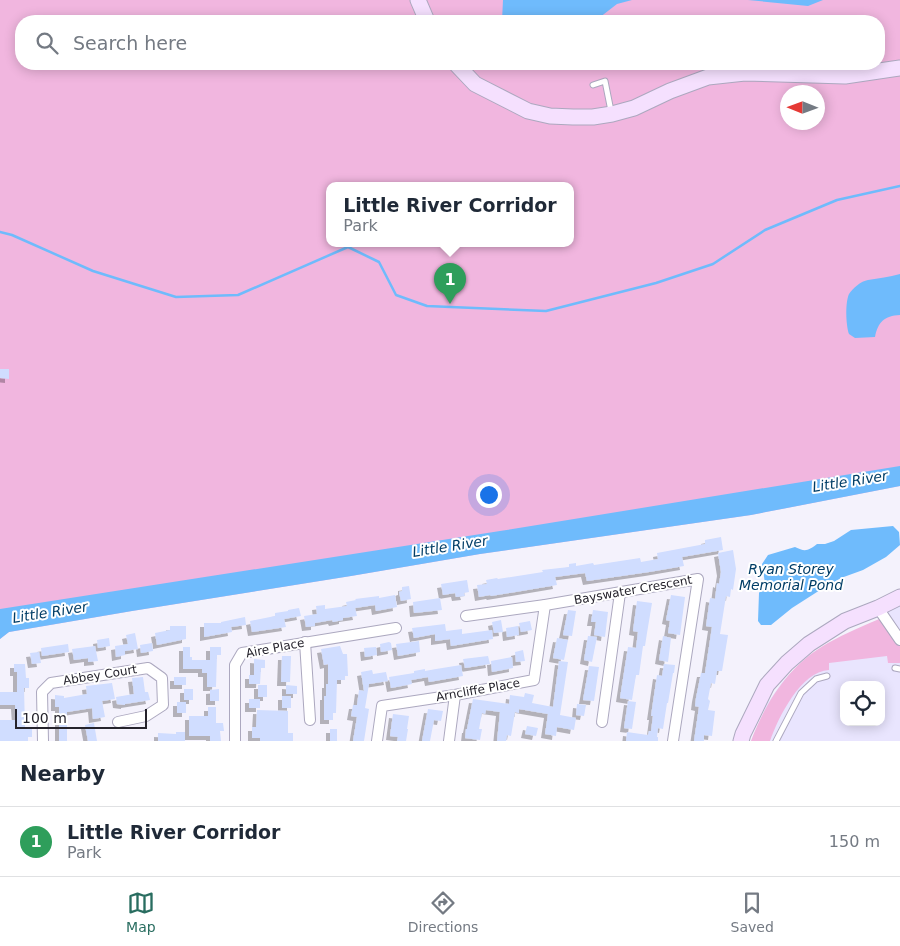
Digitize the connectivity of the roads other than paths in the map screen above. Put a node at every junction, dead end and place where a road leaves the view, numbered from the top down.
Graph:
1 (418, 0) edge
2 (424, 15) edge
3 (900, 68) edge
4 (462, 70) edge
5 (592, 85) dead end
6 (612, 114) junction
7 (620, 593) junction
8 (898, 601) edge
9 (545, 605) junction
10 (878, 608) junction
11 (466, 616) dead end
12 (396, 628) dead end
13 (900, 640) edge
14 (305, 642) junction
15 (827, 676) dead end
16 (456, 695) junction
17 (310, 720) dead end
18 (118, 722) dead end
19 (602, 722) dead end
20 (42, 741) edge
21 (235, 741) edge
22 (377, 741) edge
23 (449, 741) edge
24 (673, 741) edge
25 (741, 741) edge
26 (776, 741) edge

1 - 2 street
3 - 6 street
4 - 6 street
5 - 6 lane
7 - 9 street, Bayswater Crescent
7 - 19 street
7 - 24 street, Bayswater Crescent
8 - 10 street
9 - 11 street, Bayswater Crescent
9 - 16 street, Arncliffe Place
10 - 13 street
10 - 25 street
12 - 14 street, Aire Place
14 - 17 street
14 - 21 street, Aire Place
15 - 26 lane
16 - 22 street, Arncliffe Place
16 - 23 street
18 - 20 street, Abbey Court

